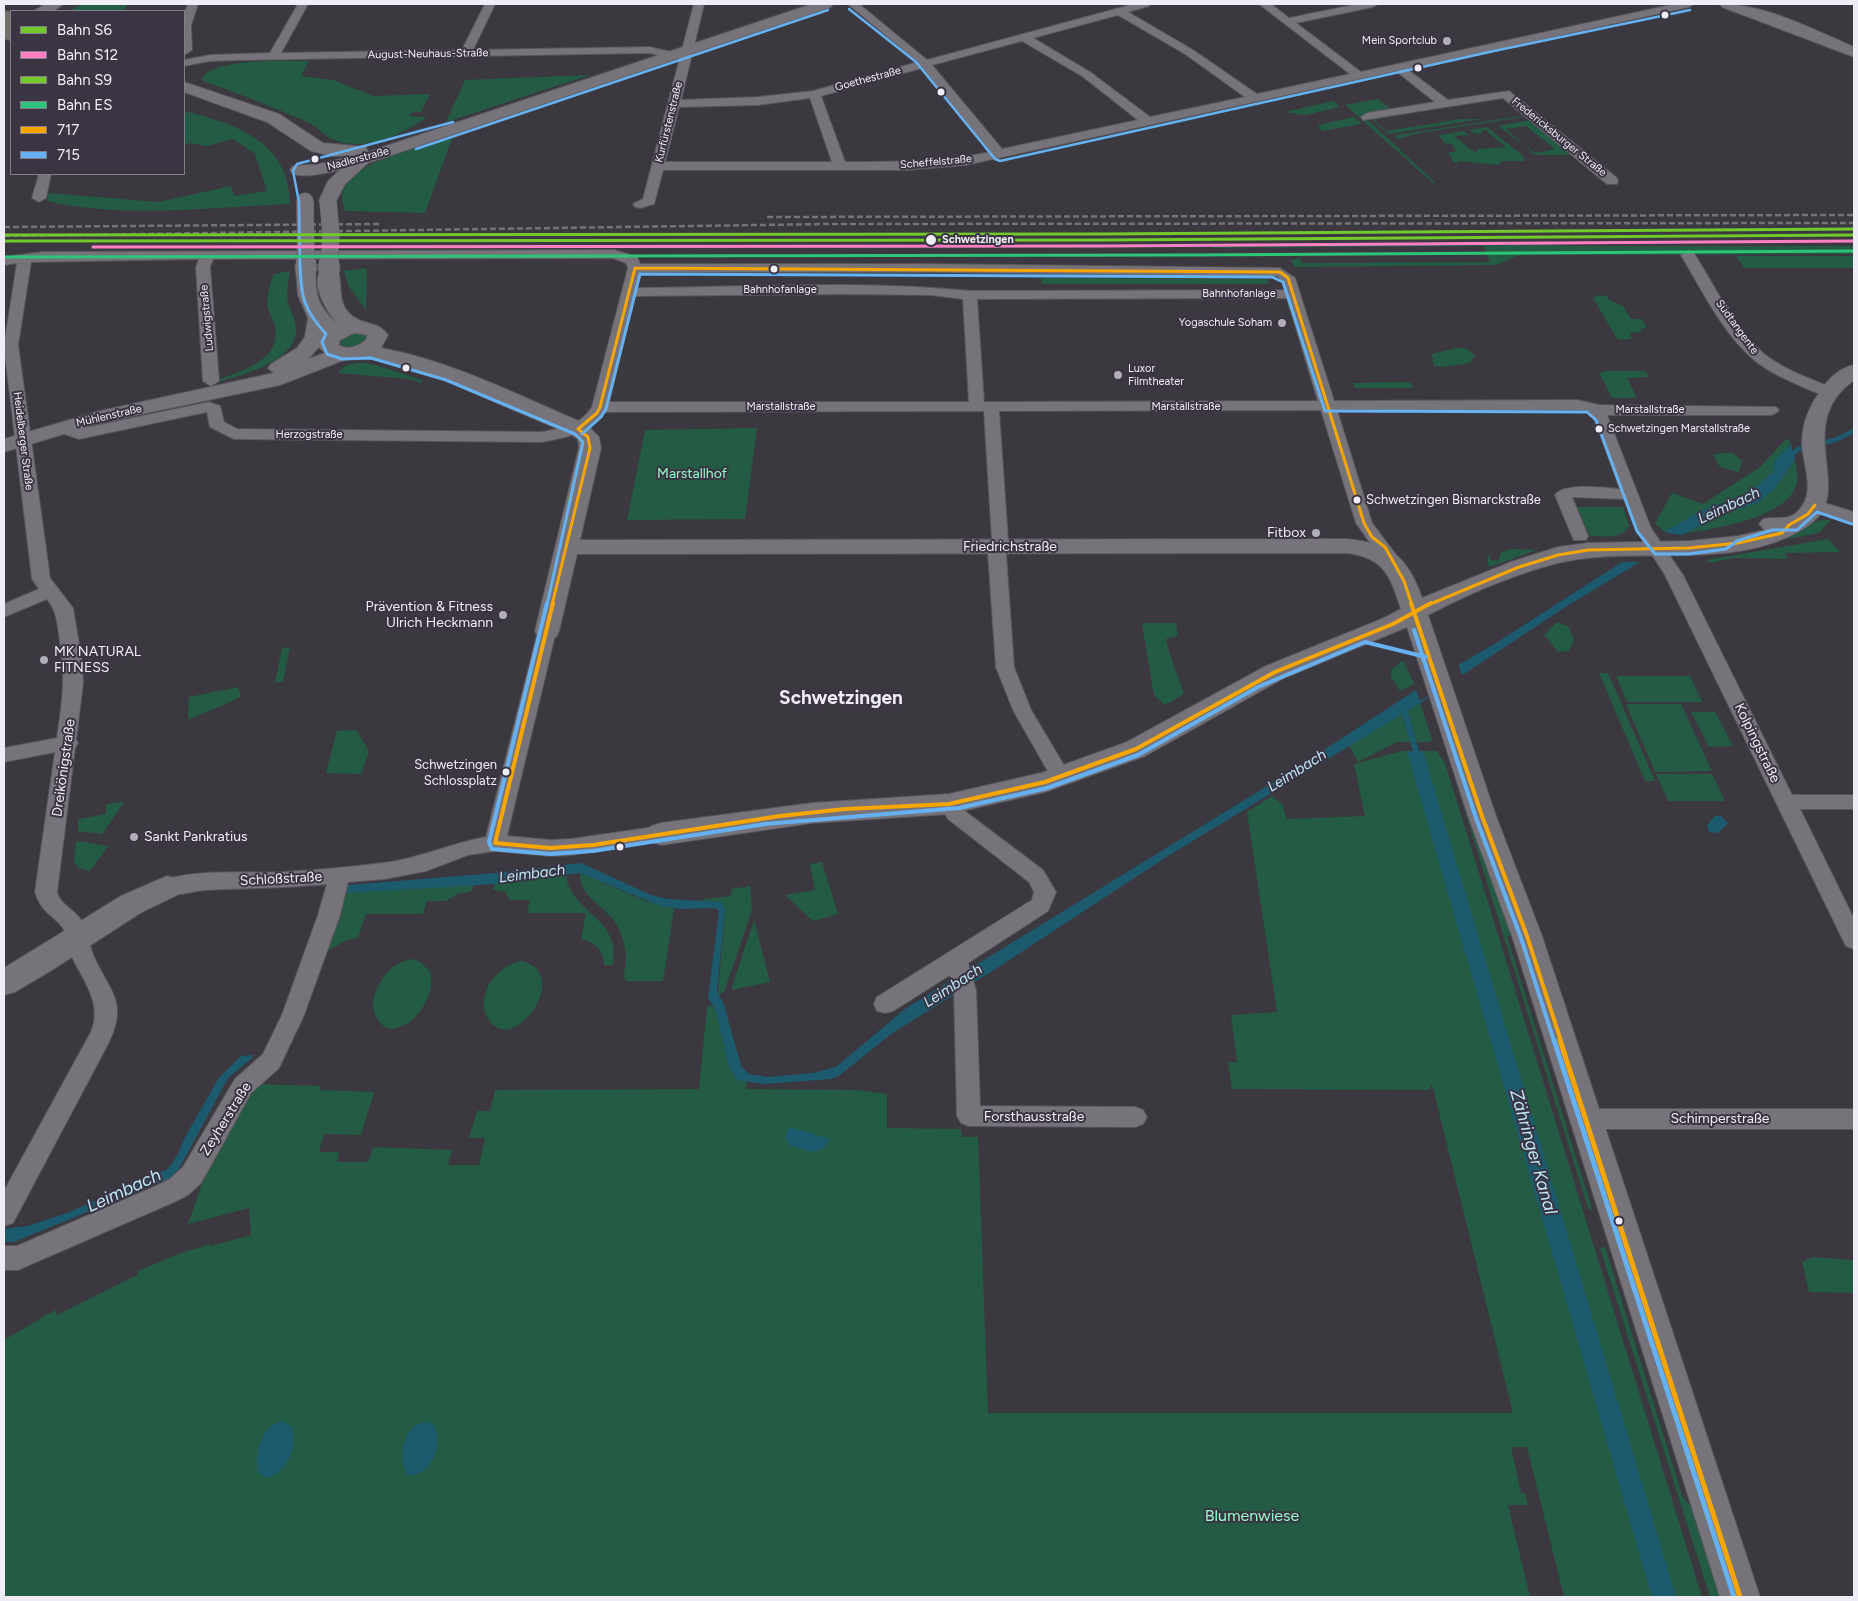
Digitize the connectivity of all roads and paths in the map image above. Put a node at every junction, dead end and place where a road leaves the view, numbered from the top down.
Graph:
1 (57, 4) edge
2 (193, 4) edge
3 (303, 4) edge
4 (490, 4) edge
5 (699, 4) edge
6 (826, 4) edge
7 (853, 4) edge
8 (1145, 4) edge
9 (1264, 4) edge
10 (1373, 4) edge
11 (1679, 4) edge
12 (1689, 4) edge
13 (1721, 4) edge
14 (1727, 4) edge
15 (1742, 4) edge
16 (43, 10) edge
17 (1119, 11) junction
18 (1289, 21) junction
19 (185, 25) edge
20 (1791, 26) junction
21 (1024, 37) junction
22 (679, 52) junction
23 (1854, 52) edge
24 (466, 53) junction
25 (259, 57) junction
26 (273, 57) junction
27 (185, 63) edge
28 (924, 64) junction
29 (1398, 66) junction
30 (197, 67) junction
31 (185, 70) edge
32 (1358, 75) junction
33 (186, 92) edge
34 (814, 94) junction
35 (1254, 98) junction
36 (1444, 103) junction
37 (673, 104) junction
38 (1367, 117) dead end
39 (1147, 121) junction
40 (306, 142) junction
41 (365, 155) junction
42 (1000, 155) junction
43 (318, 166) junction
44 (658, 166) junction
45 (840, 166) junction
46 (299, 170) junction
47 (45, 175) edge
48 (1612, 181) dead end
49 (39, 198) dead end
50 (328, 201) junction
51 (640, 204) dead end
52 (208, 255) junction
53 (1688, 255) dead end
54 (25, 258) junction
55 (4, 261) edge
56 (635, 268) junction
57 (936, 269) junction
58 (1006, 270) junction
59 (931, 291) junction
60 (629, 292) junction
61 (1006, 294) junction
62 (1292, 294) junction
63 (970, 295) junction
64 (11, 303) edge
65 (318, 318) junction
66 (353, 327) junction
67 (334, 334) junction
68 (371, 345) junction
69 (342, 353) junction
70 (1854, 372) edge
71 (214, 387) junction
72 (1830, 392) junction
73 (984, 406) junction
74 (1328, 406) junction
75 (600, 407) junction
76 (1597, 410) junction
77 (1772, 410) dead end
78 (61, 428) junction
79 (578, 429) junction
80 (13, 443) edge
81 (1630, 494) junction
82 (1815, 505) junction
83 (1854, 518) edge
84 (1580, 536) dead end
85 (567, 547) junction
86 (999, 547) junction
87 (1657, 548) junction
88 (1396, 568) junction
89 (50, 591) junction
90 (1455, 592) junction
91 (4, 611) edge
92 (1415, 612) junction
93 (547, 631) joint
94 (1365, 636) junction
95 (1428, 651) junction
96 (68, 743) junction
97 (4, 755) edge
98 (1061, 777) junction
99 (1786, 802) junction
100 (1854, 802) edge
101 (949, 804) junction
102 (661, 834) joint
103 (495, 843) junction
104 (340, 875) junction
105 (167, 887) joint
106 (77, 939) junction
107 (1854, 940) edge
108 (960, 974) junction
109 (4, 983) edge
110 (885, 1004) dead end
111 (1135, 1118) dead end
112 (1854, 1119) edge
113 (1586, 1120) junction
114 (4, 1215) edge
115 (4, 1258) edge
116 (1740, 1597) edge

1 - 16 main road
2 - 19 street
3 - 26 street
4 - 24 street
5 - 22 street, Kurfürstenstraße
6 - 22 main road, Nadlerstraße
7 - 28 street
8 - 17 street, Goethestraße
9 - 18 street
10 - 18 street
11 - 12 street, Scheffelstraße
11 - 29 street, Scheffelstraße
13 - 14 main road
14 - 20 main road
15 - 20 main road
17 - 21 street, Goethestraße
17 - 35 street
18 - 32 street
20 - 23 main road
21 - 28 street, Goethestraße
21 - 39 street
22 - 24 street, August-Neuhaus-Straße
22 - 37 street, Kurfürstenstraße
22 - 41 main road, Nadlerstraße
24 - 26 street, August-Neuhaus-Straße
25 - 26 street, August-Neuhaus-Straße
25 - 27 street, August-Neuhaus-Straße
25 - 30 street
28 - 34 street, Goethestraße
28 - 42 street
29 - 32 street, Scheffelstraße
29 - 36 street
30 - 31 street
30 - 33 street
32 - 35 street, Scheffelstraße
33 - 40 main road
33 - 46 main road
34 - 37 street, Goethestraße
34 - 45 street
35 - 39 street, Scheffelstraße
36 - 38 street
36 - 48 street, Fredericksburger Straße
37 - 44 street, Kurfürstenstraße
39 - 42 street, Scheffelstraße
40 - 41 main road
40 - 43 main road
41 - 43 main road, Nadlerstraße
41 - 50 main road
42 - 45 street, Scheffelstraße
43 - 46 main road, Nadlerstraße
43 - 50 main road
44 - 45 street, Scheffelstraße
44 - 51 street, Kurfürstenstraße
46 - 65 main road, bridge
47 - 49 street
50 - 66 main road, bridge
52 - 54 street
52 - 56 street
52 - 71 street, Ludwigstraße
53 - 72 street, Südtangente
54 - 55 street
54 - 64 street, Heidelberger Straße
56 - 57 street, Bahnhofanlage
56 - 60 street
57 - 58 street, Bahnhofanlage
57 - 59 street
58 - 61 street
58 - 62 street, Bahnhofanlage
59 - 60 street, Bahnhofanlage
59 - 63 street, Bahnhofanlage
60 - 75 street
61 - 62 street, Bahnhofanlage
61 - 63 street, Bahnhofanlage
62 - 74 street
63 - 73 street
64 - 80 street, Heidelberger Straße
65 - 67 main road
65 - 71 main road, Mühlenstraße
66 - 67 main road
66 - 68 main road
67 - 69 main road
68 - 69 main road, Mühlenstraße
68 - 79 main road
69 - 71 main road, Mühlenstraße
70 - 72 main road
71 - 78 main road, Mühlenstraße
72 - 82 main road
73 - 74 street, Marstallstraße
73 - 75 street, Marstallstraße
73 - 86 street
74 - 76 street, Marstallstraße
74 - 88 street
75 - 79 street
76 - 77 street, Marstallstraße
76 - 81 street, Kolpingstraße
78 - 79 street, Herzogstraße
78 - 80 main road, Mühlenstraße
79 - 85 main road
80 - 89 street, Heidelberger Straße
81 - 84 street
81 - 87 street, Kolpingstraße
82 - 83 street
82 - 87 main road
85 - 86 main road, Friedrichstraße
85 - 93 main road
86 - 88 main road, Friedrichstraße
86 - 98 street
87 - 90 main road
87 - 99 street, Kolpingstraße
88 - 90 main road, Friedrichstraße
88 - 92 main road
89 - 91 street
89 - 96 street, Dreikönigstraße
90 - 92 main road
92 - 94 main road
92 - 95 main road
93 - 103 street
94 - 95 main road
94 - 98 main road
95 - 113 main road
96 - 97 street
96 - 106 street, Dreikönigstraße
98 - 101 main road
99 - 100 street
99 - 107 street, Kolpingstraße
101 - 102 main road
101 - 108 street
102 - 103 street, Schloßstraße
103 - 104 street, Schloßstraße
104 - 105 street, Schloßstraße
104 - 115 street, Zeyherstraße
105 - 106 main road, Schloßstraße
106 - 109 main road, Schloßstraße
106 - 114 street
108 - 110 street
108 - 111 street, Forsthausstraße
112 - 113 street, Schimperstraße
113 - 116 main road

